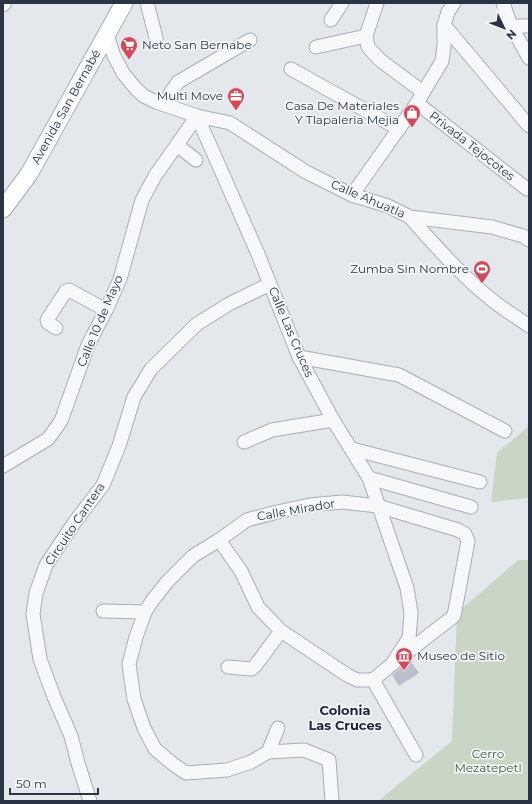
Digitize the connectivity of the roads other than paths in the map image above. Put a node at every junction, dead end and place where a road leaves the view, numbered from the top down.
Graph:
1 (124, 3) edge
2 (147, 3) edge
3 (342, 3) edge
4 (377, 3) edge
5 (454, 3) edge
6 (503, 3) edge
7 (331, 20) dead end
8 (444, 25) junction
9 (511, 26) junction
10 (529, 26) edge
11 (107, 34) junction
12 (366, 36) junction
13 (156, 38) dead end
14 (250, 40) dead end
15 (316, 48) dead end
16 (529, 58) edge
17 (291, 69) dead end
18 (420, 97) junction
19 (166, 105) junction
20 (197, 116) junction
21 (529, 126) edge
22 (399, 129) junction
23 (177, 145) junction
24 (196, 160) dead end
25 (527, 189) dead end
26 (352, 195) junction
27 (3, 209) edge
28 (410, 217) junction
29 (527, 237) edge
30 (270, 284) junction
31 (106, 310) junction
32 (529, 326) edge
33 (56, 328) dead end
34 (299, 357) junction
35 (333, 420) junction
36 (505, 431) dead end
37 (244, 442) dead end
38 (352, 449) junction
39 (3, 466) edge
40 (369, 478) junction
41 (480, 482) dead end
42 (378, 506) junction
43 (471, 507) dead end
44 (219, 540) junction
45 (103, 611) dead end
46 (146, 612) junction
47 (281, 631) junction
48 (392, 664) junction
49 (228, 667) dead end
50 (373, 680) junction
51 (278, 728) dead end
52 (268, 752) junction
53 (416, 755) dead end
54 (90, 801) edge
55 (332, 801) edge

1 - 11 main road, Avenida San Bernabé
2 - 13 street
3 - 7 street
4 - 12 street
5 - 8 street
6 - 9 street
8 - 18 street
8 - 21 street
9 - 10 street
9 - 16 street
11 - 19 street
11 - 27 main road, Avenida San Bernabé
12 - 15 street
12 - 18 street, Privada Tejocotes
14 - 19 street
17 - 22 street
18 - 22 street
18 - 25 street, Privada Tejocotes
19 - 20 street
20 - 23 street, Calle 10 de Mayo
20 - 26 street, Calle Ahuatla
20 - 30 street, Calle Las Cruces
22 - 26 street
23 - 24 street
23 - 31 street, Calle 10 de Mayo
26 - 28 street, Calle Ahuatla
28 - 29 street, Calle Ahuatla
28 - 32 street
30 - 34 street, Calle Las Cruces
30 - 54 street, Circuito Cantera
31 - 33 street
31 - 39 street, Calle 10 de Mayo
34 - 35 street, Calle Las Cruces
34 - 36 street
35 - 37 street
35 - 38 street, Calle Las Cruces
38 - 40 street, Calle Las Cruces
38 - 41 street
40 - 42 street, Calle Las Cruces
40 - 43 street
42 - 44 street, Calle Mirador
42 - 48 street, Calle Las Cruces
42 - 48 street, Calle Mirador
44 - 46 street, Calle Mirador
44 - 47 street
45 - 46 street
46 - 52 street, Calle Mirador
47 - 49 street
47 - 50 street
48 - 50 street, Calle Las Cruces
50 - 53 street
51 - 52 street
52 - 55 street, Calle Mirador

